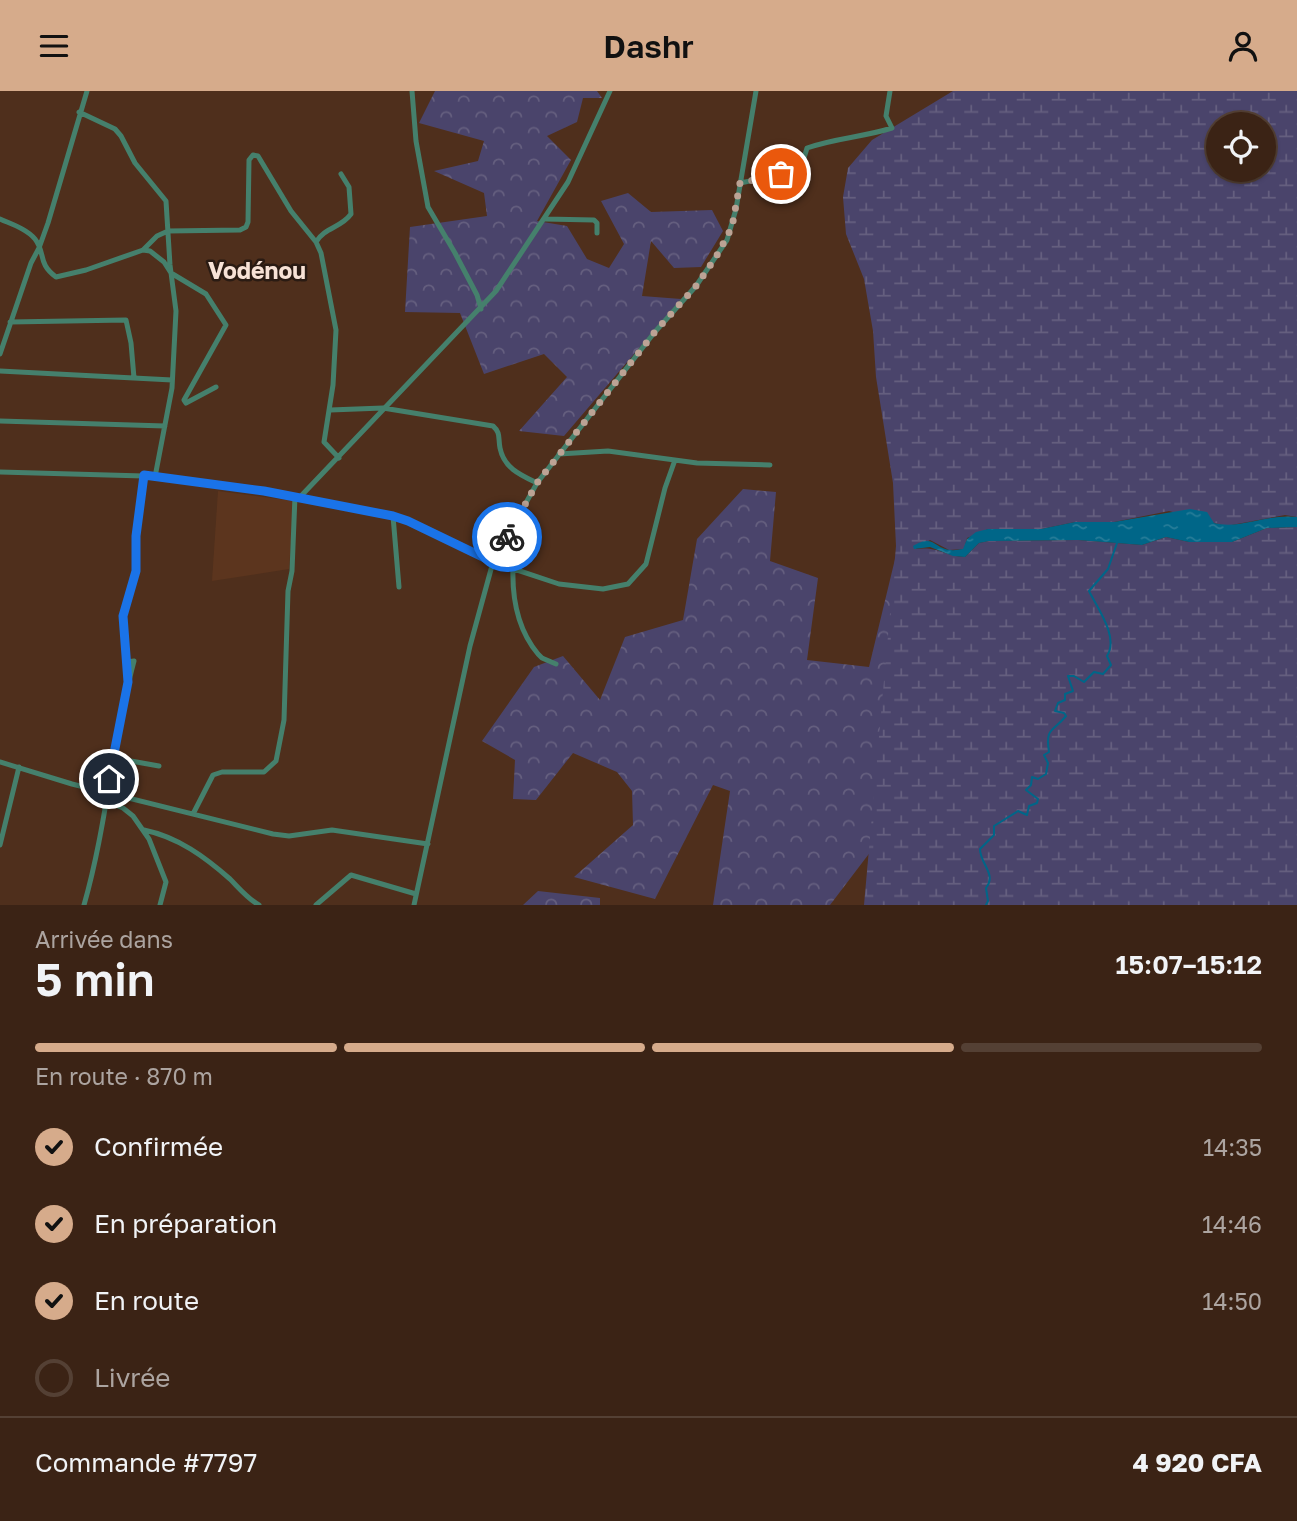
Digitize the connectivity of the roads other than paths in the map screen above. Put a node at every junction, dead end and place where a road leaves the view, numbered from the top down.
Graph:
1 (86, 91) edge
2 (412, 91) edge
3 (610, 91) edge
4 (756, 91) edge
5 (890, 91) edge
6 (79, 112) junction
7 (341, 174) dead end
8 (740, 183) junction
9 (0, 219) edge
10 (545, 219) junction
11 (168, 231) junction
12 (597, 233) dead end
13 (316, 242) junction
14 (39, 248) junction
15 (143, 250) junction
16 (171, 273) junction
17 (481, 309) junction
18 (10, 323) junction
19 (0, 354) edge
20 (0, 371) edge
21 (134, 378) junction
22 (172, 380) junction
23 (216, 387) dead end
24 (172, 388) junction
25 (184, 400) junction
26 (383, 408) junction
27 (330, 409) junction
28 (0, 421) edge
29 (165, 426) junction
30 (559, 454) junction
31 (339, 458) junction
32 (675, 460) junction
33 (770, 465) dead end
34 (0, 472) edge
35 (144, 475) junction
36 (155, 477) junction
37 (537, 483) junction
38 (298, 497) junction
39 (393, 516) junction
40 (493, 562) junction
41 (513, 568) junction
42 (399, 587) dead end
43 (556, 664) dead end
44 (114, 758) junction
45 (0, 762) edge
46 (159, 766) dead end
47 (19, 767) junction
48 (107, 792) junction
49 (106, 801) junction
50 (193, 814) junction
51 (144, 830) junction
52 (0, 842) edge
53 (428, 844) junction
54 (416, 894) junction
55 (84, 905) edge
56 (160, 905) edge
57 (259, 905) edge
58 (316, 905) edge
59 (414, 905) edge

1 - 6 street
2 - 17 street
3 - 10 street
4 - 8 street
5 - 8 street
6 - 11 street
6 - 14 street
7 - 13 street
8 - 30 street
9 - 14 street
10 - 12 street
10 - 17 street
11 - 13 street
11 - 15 street
11 - 16 street
13 - 27 street
14 - 15 street
14 - 18 street
15 - 16 street
16 - 22 street
16 - 25 street
17 - 26 street
18 - 19 street
18 - 21 street
20 - 21 street
21 - 22 street
22 - 24 street
23 - 25 street
24 - 25 street
24 - 29 street
26 - 27 street
26 - 31 street
26 - 37 street
27 - 31 street
28 - 29 street
29 - 36 street
30 - 32 street
30 - 37 street
31 - 38 street
32 - 33 street
32 - 41 street
34 - 35 street
35 - 36 street
35 - 44 street
36 - 38 street
37 - 40 street
38 - 39 street
38 - 50 street
39 - 40 street
39 - 42 street
40 - 41 street
40 - 53 street
41 - 43 street
44 - 46 street
44 - 48 street
45 - 47 street
47 - 48 street
47 - 52 street
48 - 49 street
48 - 50 street
49 - 51 street
49 - 55 street
50 - 53 street
51 - 56 street
51 - 57 street
53 - 54 street
54 - 58 street
54 - 59 street

